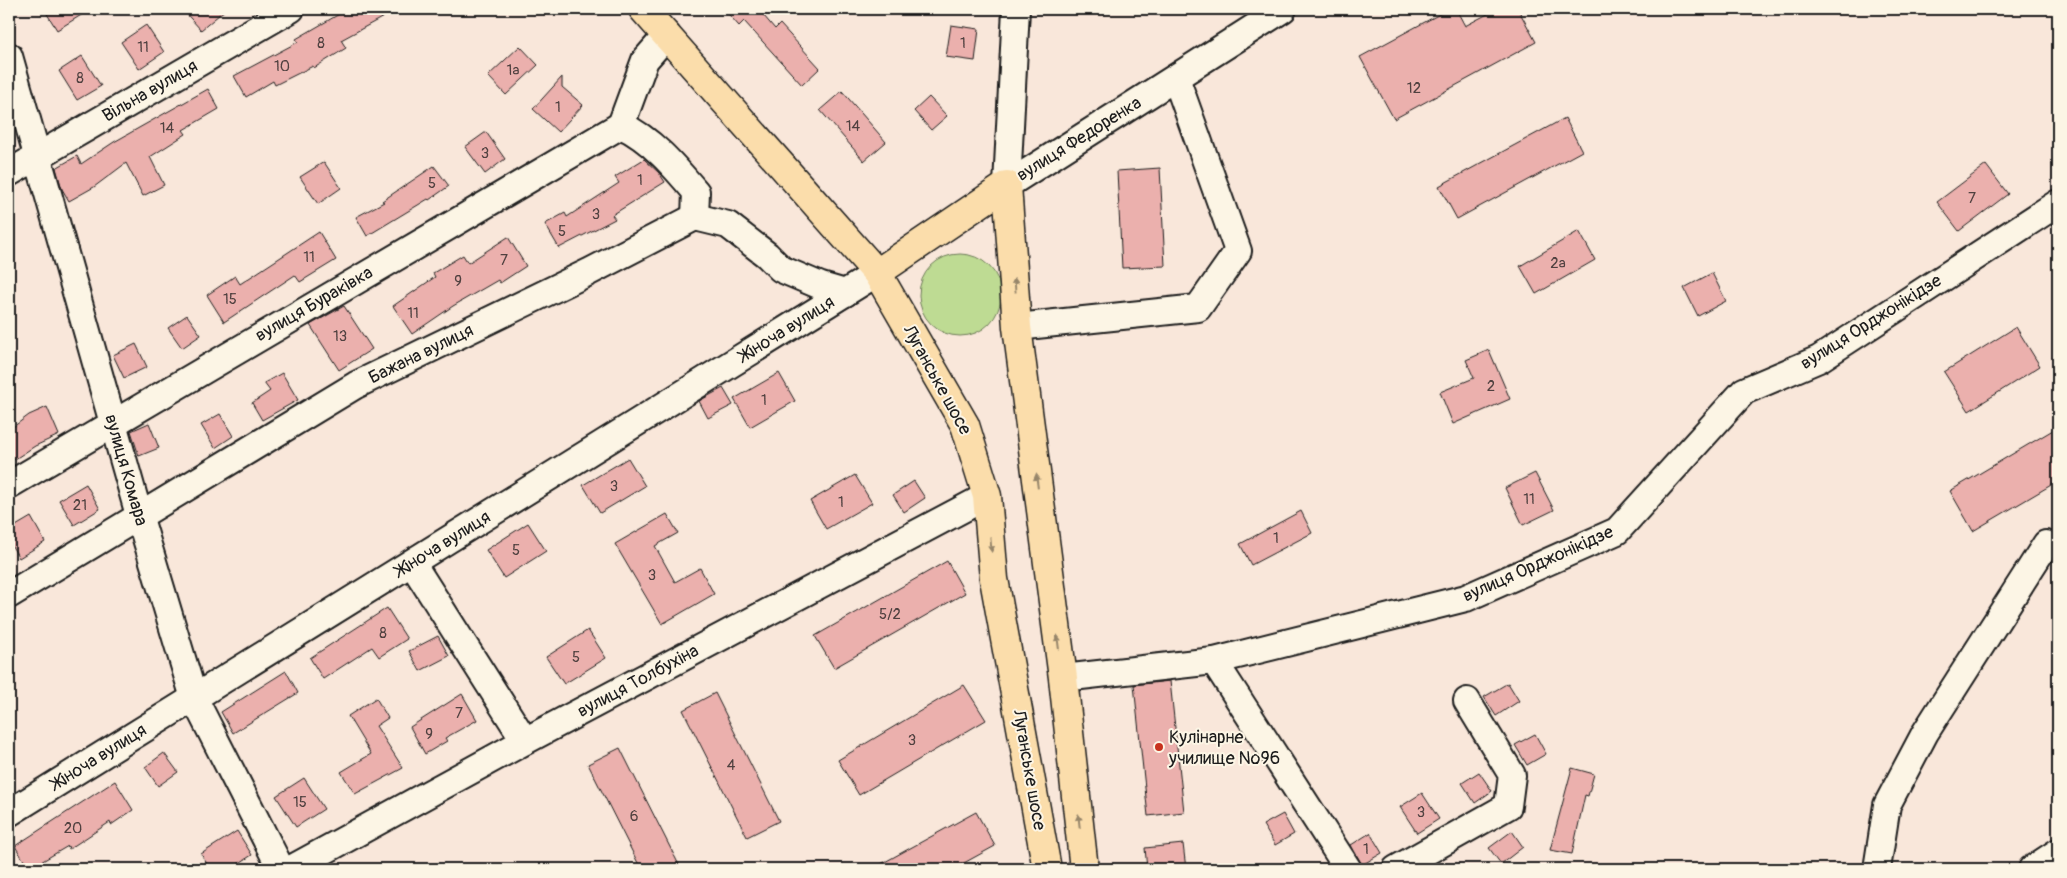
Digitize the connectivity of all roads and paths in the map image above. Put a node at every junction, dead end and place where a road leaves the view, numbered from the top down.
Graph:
1 (291, 9) edge
2 (643, 9) edge
3 (995, 9) edge
4 (1283, 9) edge
5 (1015, 20) edge
6 (667, 35) junction
7 (9, 56) edge
8 (1176, 78) junction
9 (621, 125) junction
10 (37, 157) junction
11 (9, 173) edge
12 (1006, 185) junction
13 (2058, 203) edge
14 (695, 217) junction
15 (877, 273) junction
16 (845, 293) junction
17 (1017, 327) junction
18 (112, 423) junction
19 (9, 486) edge
20 (987, 496) junction
21 (139, 516) junction
22 (2046, 544) dead end
23 (412, 563) junction
24 (9, 595) edge
25 (1214, 661) junction
26 (1062, 678) junction
27 (194, 698) junction
28 (1467, 701) dead end
29 (525, 740) junction
30 (9, 813) edge
31 (2058, 852) edge
32 (281, 869) edge
33 (291, 869) edge
34 (1048, 869) edge
35 (1084, 869) edge
36 (1348, 869) edge
37 (1396, 869) edge
38 (1877, 869) edge
39 (2032, 869) edge

1 - 10 street, Вільна вулиця
2 - 6 main road, Луганське шосе
3 - 5 street
4 - 8 street, вулиця Федоренка
5 - 12 street
6 - 9 street
6 - 15 main road, Луганське шосе
7 - 10 street, вулиця Комара
8 - 12 street, вулиця Федоренка
8 - 17 street
9 - 14 street
9 - 18 street, вулиця Бураківка
10 - 11 street, Вільна вулиця
10 - 18 street, вулиця Комара
12 - 15 main road, вулиця Федоренка
17 -> 12 main road
13 - 25 street, вулиця Орджонікідзе
14 - 16 street
14 - 21 street, Бажана вулиця
15 - 16 street, Жіноча вулиця
15 - 20 main road, Луганське шосе
16 - 23 street, Жіноча вулиця
26 -> 17 main road
18 - 19 street, вулиця Бураківка
18 - 21 street, вулиця Комара
20 - 29 street, вулиця Толбухіна
20 -> 34 main road, Луганське шосе
21 - 24 street, Бажана вулиця
21 - 27 street, вулиця Комара
22 - 38 street
23 - 27 street, Жіноча вулиця
23 - 29 street
25 - 26 street, вулиця Орджонікідзе
25 - 36 street
35 -> 26 main road
27 - 30 street, Жіноча вулиця
27 - 32 street, вулиця Комара
28 - 37 street
29 - 33 street, вулиця Толбухіна
31 - 39 street

